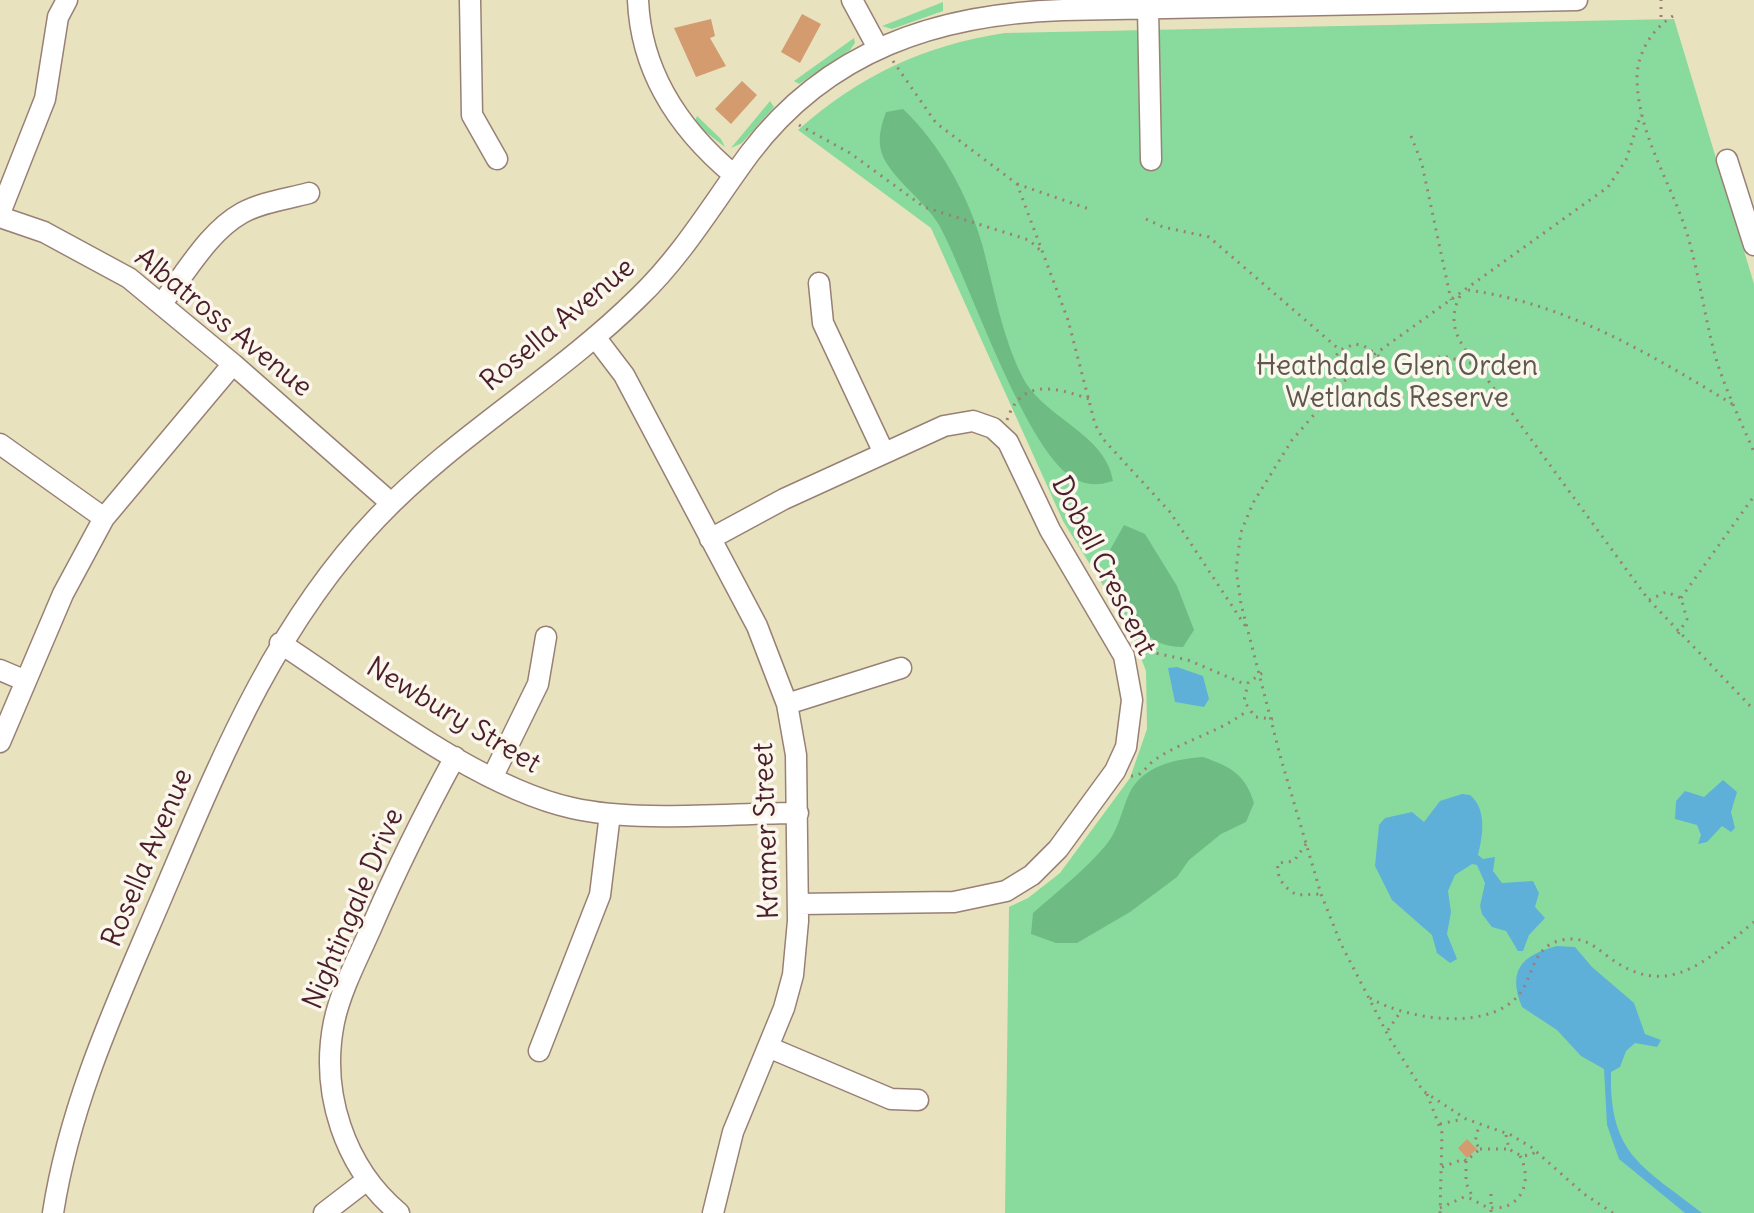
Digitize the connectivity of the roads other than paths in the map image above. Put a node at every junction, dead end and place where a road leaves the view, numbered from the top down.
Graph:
1 (67, 0) edge
2 (470, 0) edge
3 (638, 0) edge
4 (852, 0) edge
5 (1577, 0) edge
6 (1148, 8) junction
7 (878, 48) junction
8 (497, 159) dead end
9 (1151, 160) dead end
10 (1727, 160) dead end
11 (738, 170) junction
12 (309, 193) dead end
13 (0, 215) edge
14 (1753, 238) edge
15 (819, 283) dead end
16 (162, 303) junction
17 (595, 337) junction
18 (233, 364) junction
19 (0, 444) edge
20 (884, 453) junction
21 (391, 503) junction
22 (104, 518) junction
23 (710, 539) junction
24 (546, 637) dead end
25 (280, 643) junction
26 (901, 668) dead end
27 (0, 670) edge
28 (26, 681) junction
29 (787, 704) junction
30 (0, 742) edge
31 (455, 757) junction
32 (492, 778) junction
33 (798, 813) junction
34 (610, 814) junction
35 (798, 904) junction
36 (768, 1047) junction
37 (539, 1051) dead end
38 (918, 1100) dead end
39 (367, 1180) junction
40 (53, 1213) edge
41 (324, 1213) edge
42 (399, 1213) edge
43 (713, 1213) edge

1 - 13 street
2 - 8 street
3 - 11 street
4 - 7 street
5 - 6 street, Rosella Avenue
6 - 7 street, Rosella Avenue
6 - 9 street
7 - 11 street, Rosella Avenue
10 - 14 street
11 - 17 street, Rosella Avenue
12 - 16 street
13 - 16 street, Albatross Avenue
15 - 20 street
16 - 18 street, Albatross Avenue
17 - 21 street, Rosella Avenue
17 - 23 street, Kramer Street
18 - 21 street, Albatross Avenue
18 - 22 street
19 - 22 street
20 - 23 street
20 - 35 street, Dobell Crescent
21 - 25 street, Rosella Avenue
22 - 28 street
23 - 29 street, Kramer Street
24 - 32 street
25 - 31 street, Newbury Street
25 - 40 street, Rosella Avenue
26 - 29 street
27 - 28 street
28 - 30 street
29 - 33 street, Kramer Street
31 - 32 street, Newbury Street
31 - 39 street, Nightingale Drive
32 - 34 street, Newbury Street
33 - 34 street, Newbury Street
33 - 35 street, Kramer Street
34 - 37 street
35 - 36 street, Kramer Street
36 - 38 street
36 - 43 street, Kramer Street
39 - 41 street
39 - 42 street, Nightingale Drive

